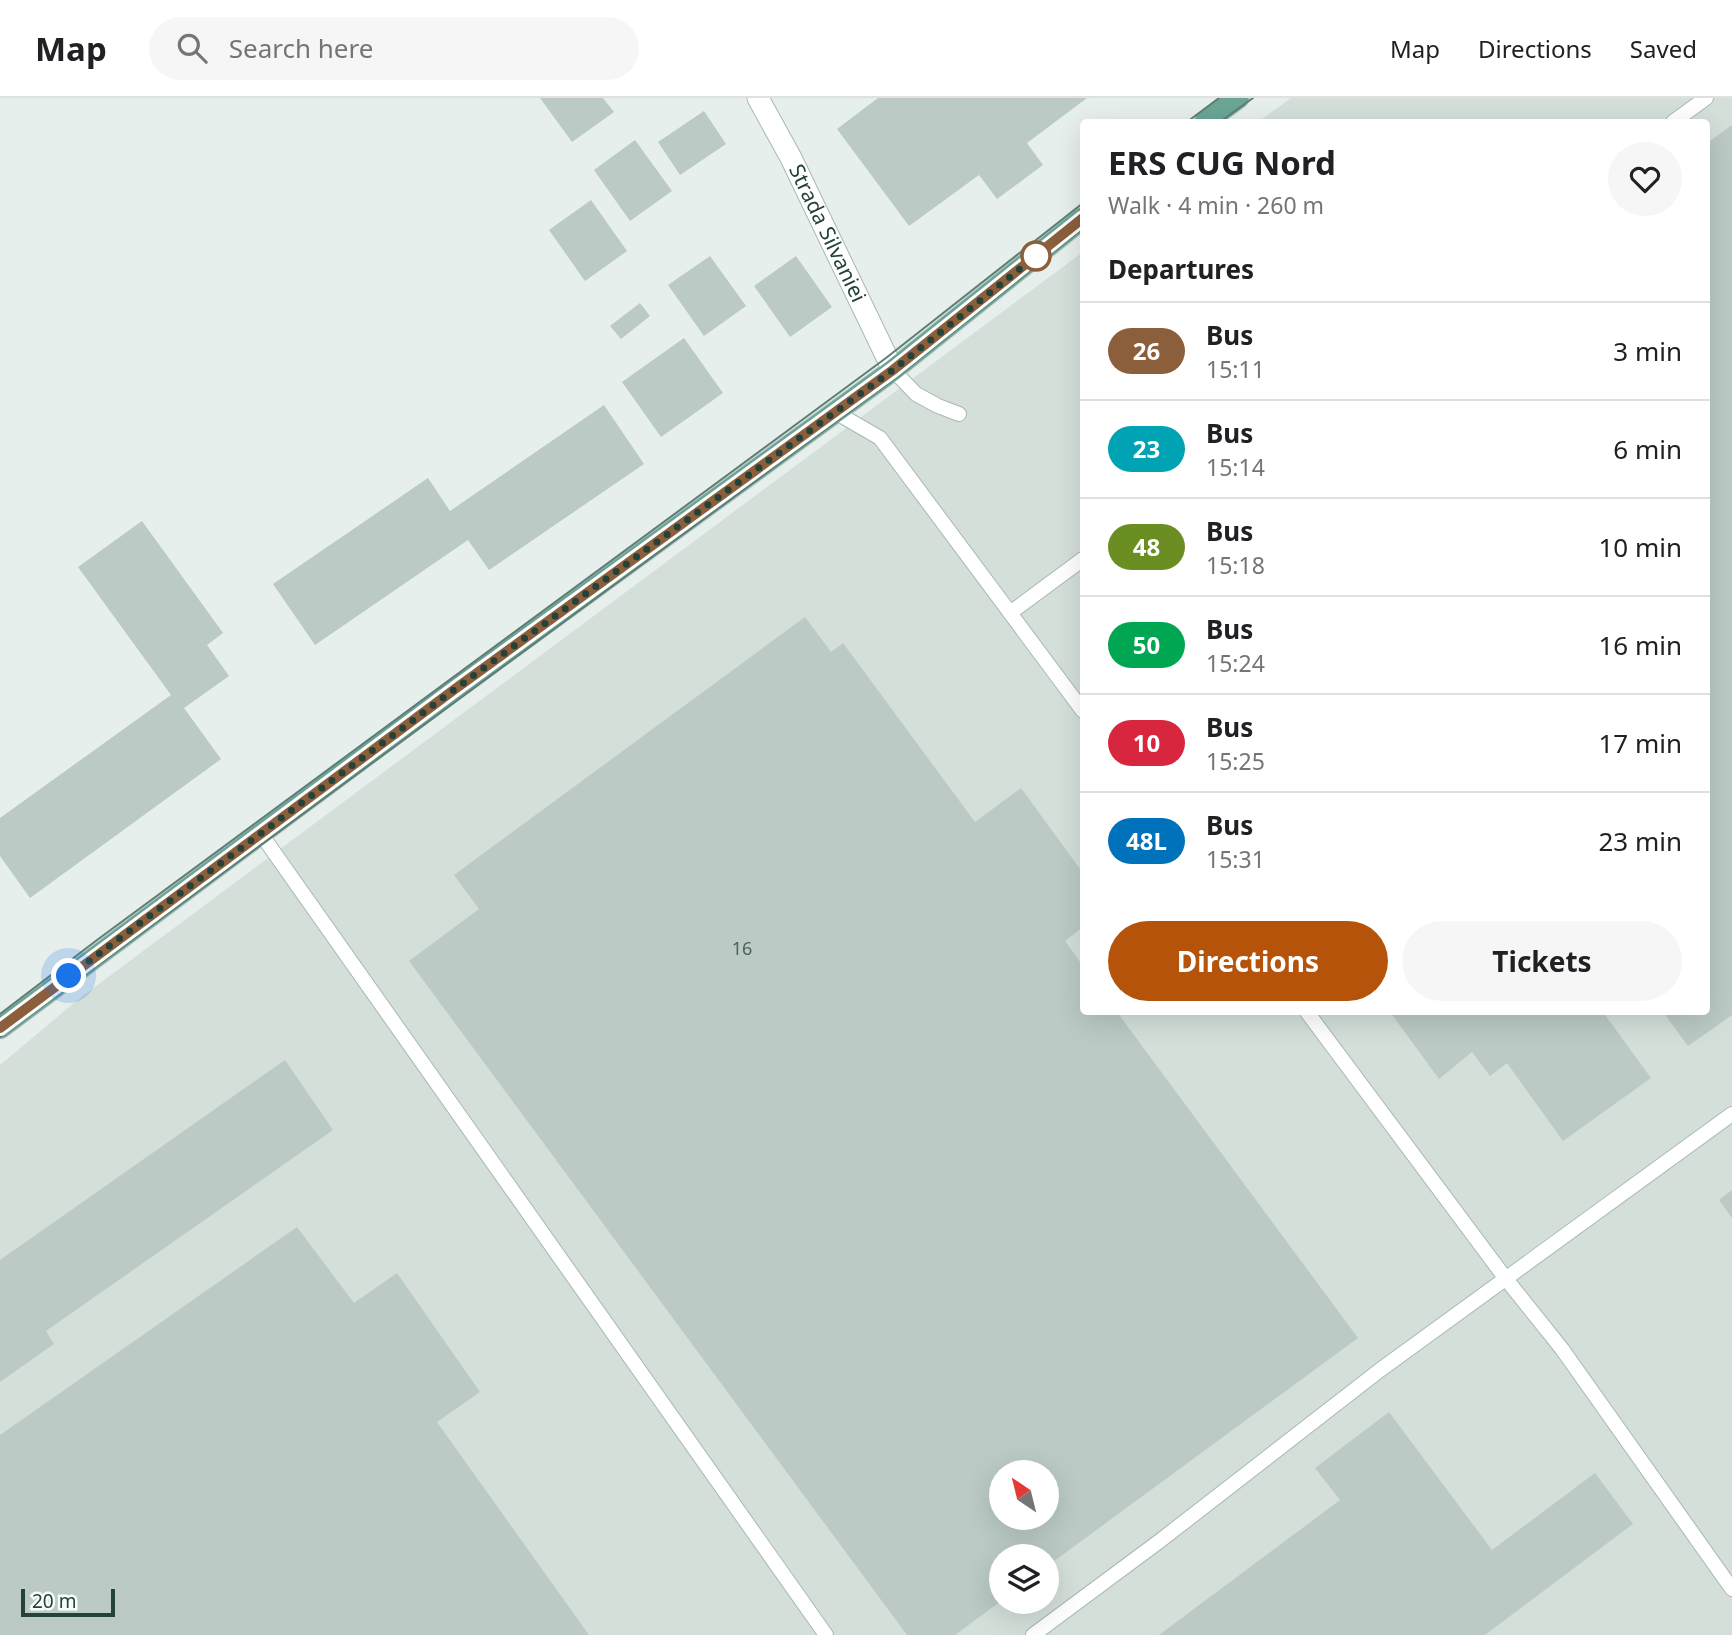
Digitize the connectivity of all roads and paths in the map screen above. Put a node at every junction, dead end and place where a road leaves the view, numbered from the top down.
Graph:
1 (758, 98) edge
2 (1238, 98) edge
3 (1706, 98) edge
4 (1209, 119) edge
5 (1677, 119) edge
6 (1080, 220) edge
7 (893, 370) junction
8 (835, 412) junction
9 (959, 414) dead end
10 (1080, 561) edge
11 (1010, 613) junction
12 (1080, 707) edge
13 (261, 834) junction
14 (1309, 1015) edge
15 (0, 1028) edge
16 (1732, 1114) edge
17 (1506, 1279) junction
18 (1732, 1589) edge
19 (826, 1635) edge
20 (1033, 1635) edge

1 - 7 street, Strada Silvaniei
2 - 4 main road
3 - 5 lane
6 - 7 main road
7 - 8 main road
7 - 9 lane
8 - 11 lane
8 - 13 main road
10 - 11 lane
11 - 12 lane
13 - 15 main road
13 - 19 lane
14 - 17 lane
16 - 17 lane
17 - 18 lane
17 - 20 lane

